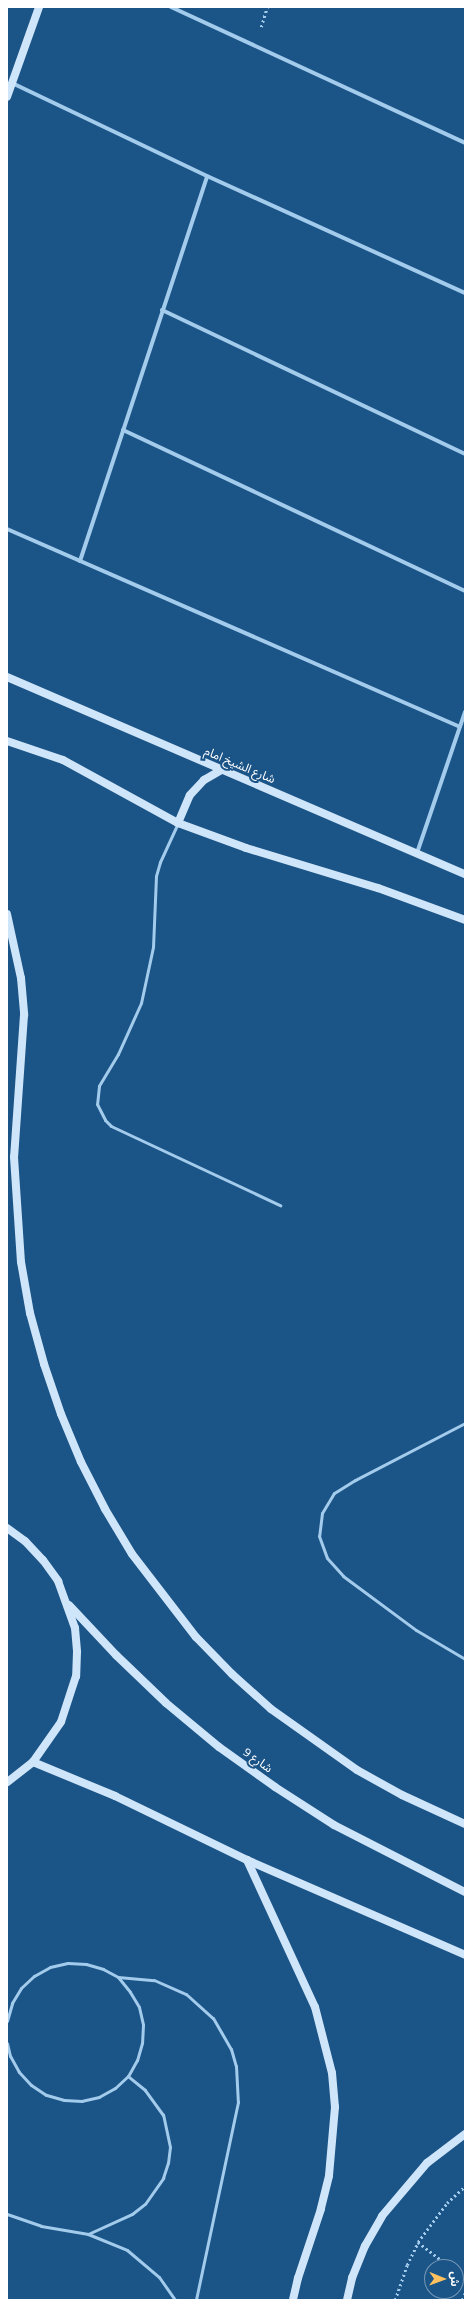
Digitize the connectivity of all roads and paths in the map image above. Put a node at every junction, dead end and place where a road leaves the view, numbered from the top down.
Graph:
1 (39, 7) edge
2 (171, 7) edge
3 (12, 83) junction
4 (7, 97) edge
5 (465, 143) edge
6 (207, 176) junction
7 (465, 293) edge
8 (162, 310) junction
9 (123, 430) junction
10 (465, 454) edge
11 (7, 529) edge
12 (80, 561) junction
13 (465, 591) edge
14 (7, 677) edge
15 (465, 712) edge
16 (460, 727) junction
17 (7, 741) edge
18 (221, 770) junction
19 (178, 823) junction
20 (417, 853) junction
21 (465, 874) edge
22 (7, 914) edge
23 (465, 920) edge
24 (280, 1205) dead end
25 (465, 1423) edge
26 (7, 1528) edge
27 (68, 1605) junction
28 (465, 1659) edge
29 (33, 1762) junction
30 (7, 1782) edge
31 (465, 1824) edge
32 (247, 1860) junction
33 (465, 1892) edge
34 (465, 1955) edge
35 (118, 1977) junction
36 (7, 2020) edge
37 (7, 2043) edge
38 (128, 2076) junction
39 (465, 2134) edge
40 (465, 2186) edge
41 (7, 2214) edge
42 (88, 2234) junction
43 (418, 2242) junction
44 (440, 2259) edge
45 (465, 2293) edge
46 (175, 2300) edge
47 (196, 2300) edge
48 (293, 2300) edge
49 (347, 2300) edge
50 (395, 2300) edge
51 (462, 2300) edge

1 - 3 main road
2 - 5 street
3 - 4 main road
3 - 6 street
6 - 7 street
6 - 8 street
8 - 9 street
8 - 10 street
9 - 12 street
9 - 13 street
11 - 12 street
12 - 16 street
14 - 18 main road, شارع الشيخ امام
15 - 16 street
16 - 20 street
17 - 19 main road
18 - 19 main road
18 - 20 main road, شارع الشيخ امام
19 - 23 main road
19 - 24 lane
20 - 21 main road, شارع الشيخ امام
22 - 31 main road
25 - 28 lane
26 - 27 main road
27 - 29 main road
27 - 33 main road, شارع 9
29 - 30 main road
29 - 32 main road
32 - 34 main road
32 - 48 main road
35 - 36 lane
35 - 38 lane
35 - 47 lane
37 - 38 lane
38 - 42 lane
39 - 49 main road
40 - 43 path
41 - 42 lane
42 - 46 lane
43 - 44 path
43 - 50 path
45 - 51 path

